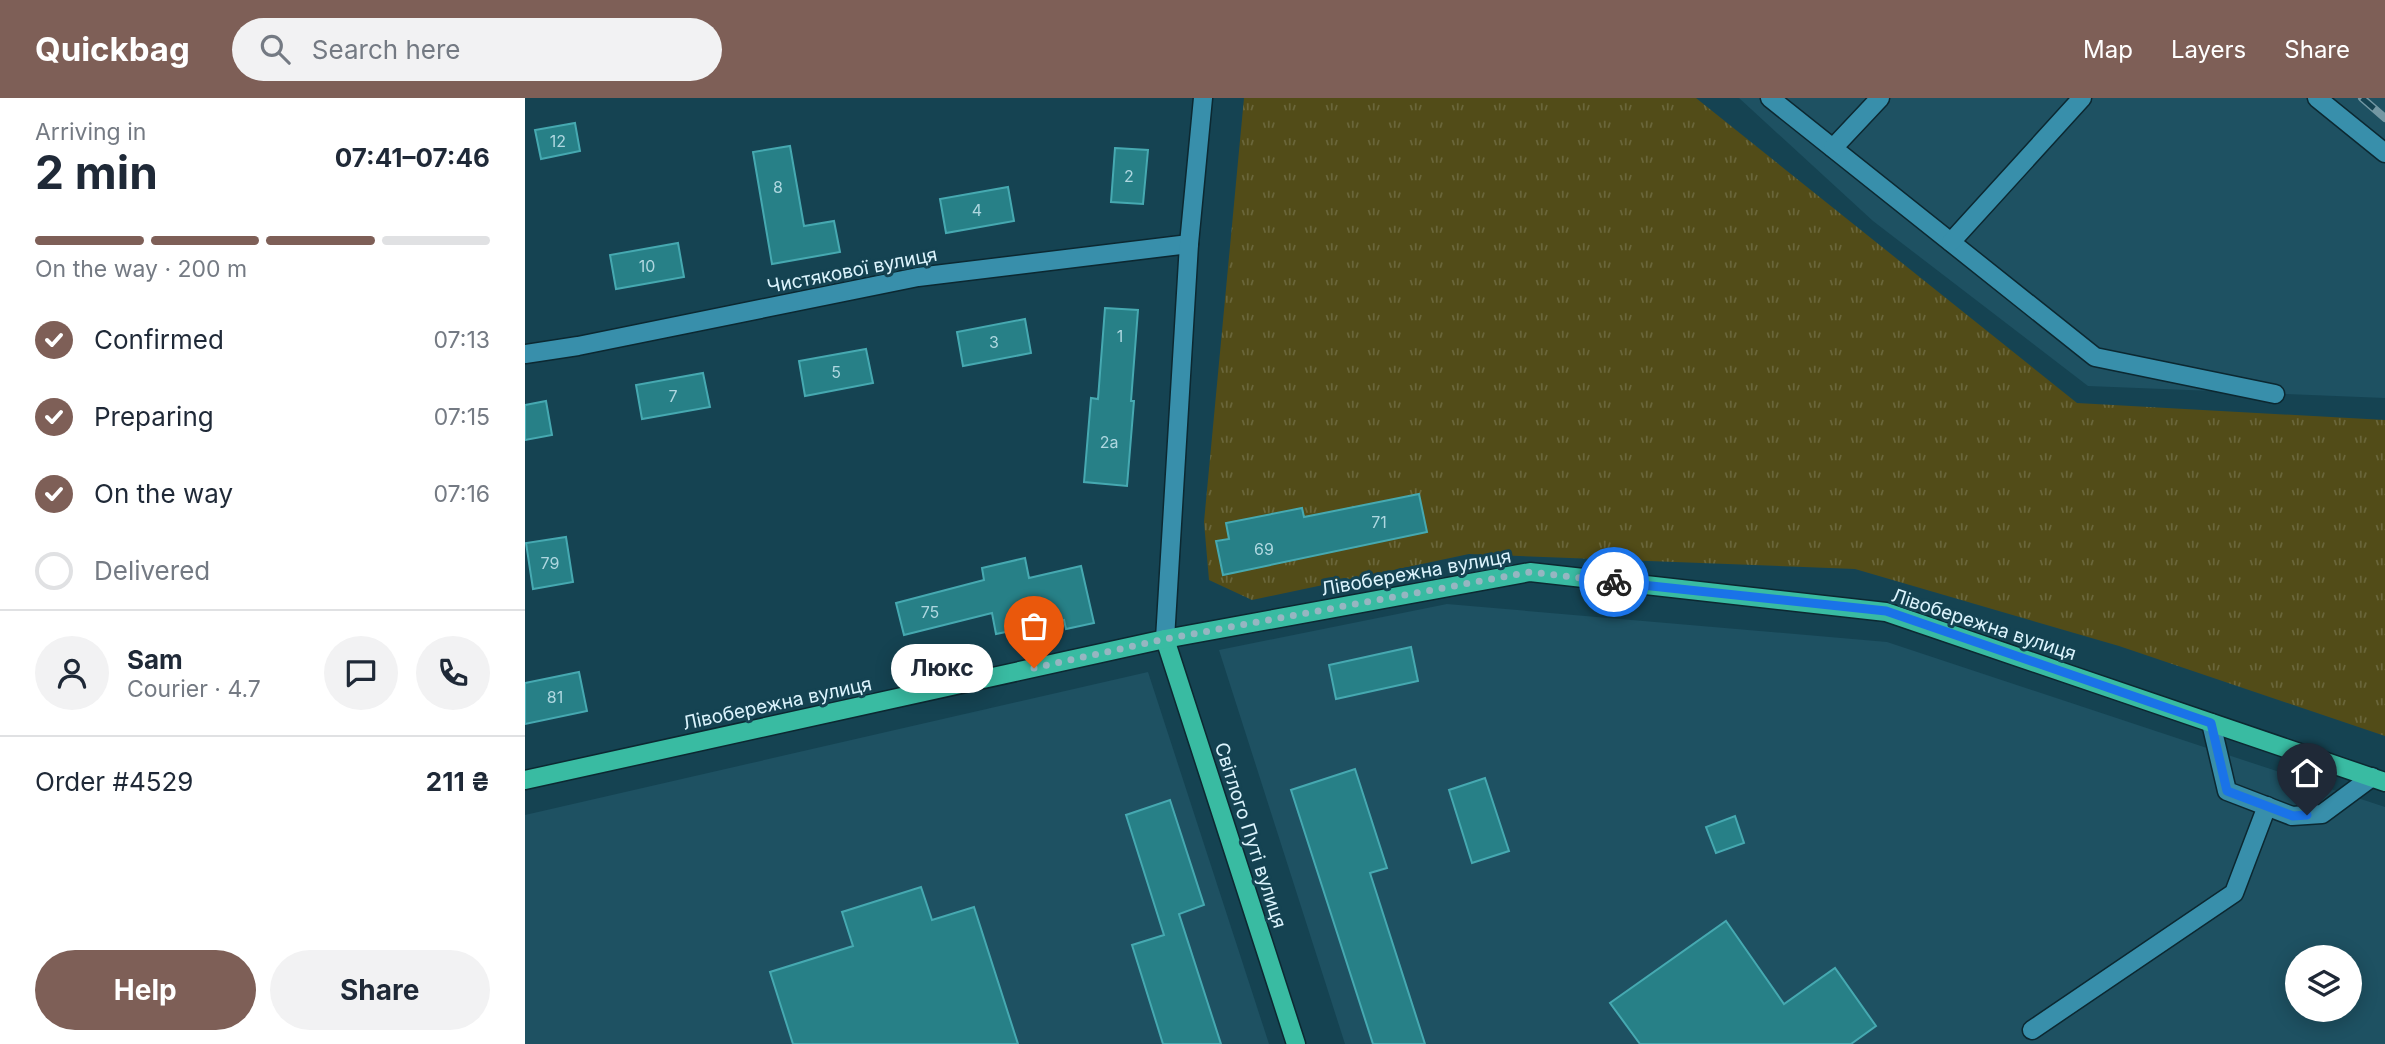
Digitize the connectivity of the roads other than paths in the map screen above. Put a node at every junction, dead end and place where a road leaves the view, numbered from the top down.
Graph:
1 (1203, 98) edge
2 (1770, 98) edge
3 (1880, 98) edge
4 (2082, 98) edge
5 (2317, 98) edge
6 (1833, 148) junction
7 (2385, 153) edge
8 (1951, 242) junction
9 (1188, 244) junction
10 (525, 354) edge
11 (2275, 394) dead end
12 (1165, 639) junction
13 (2211, 723) junction
14 (525, 780) edge
15 (2378, 780) edge
16 (2267, 806) junction
17 (2032, 1030) dead end
18 (1296, 1044) edge

1 - 9 street
2 - 6 street
3 - 6 street
4 - 8 street
5 - 7 street
6 - 8 street
8 - 11 street
9 - 10 street, Чистякової вулиця
9 - 12 street
12 - 13 main road, Лівобережна вулиця
12 - 14 main road, Лівобережна вулиця
12 - 18 main road, Світлого Путі вулиця
13 - 15 main road, Лівобережна вулиця
13 - 16 street
15 - 16 street
16 - 17 street

